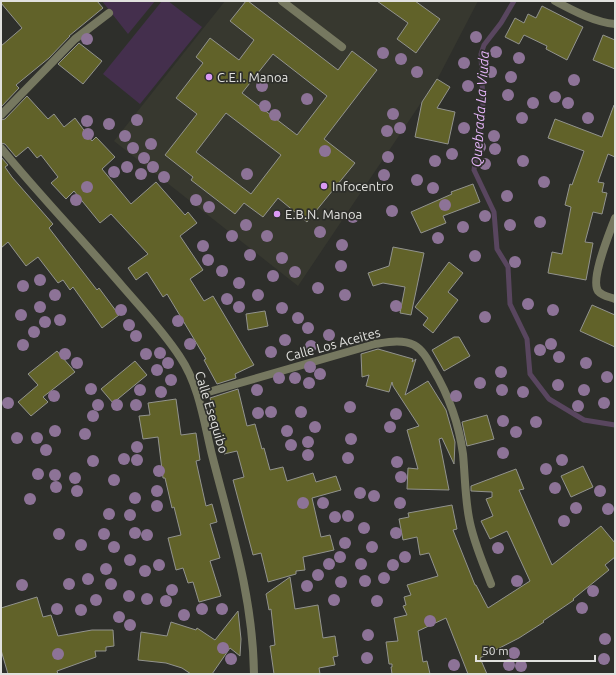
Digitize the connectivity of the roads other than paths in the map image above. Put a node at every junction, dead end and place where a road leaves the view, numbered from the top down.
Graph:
1 (282, 1) edge
2 (555, 1) edge
3 (109, 13) dead end
4 (615, 24) edge
5 (342, 47) dead end
6 (1, 115) edge
7 (1, 148) edge
8 (615, 218) edge
9 (615, 299) edge
10 (198, 395) junction
11 (491, 584) dead end
12 (254, 674) edge

1 - 5 street
2 - 4 street
3 - 6 street
7 - 10 street, Calle Esequibo
8 - 9 street
10 - 11 street, Calle Los Aceites
10 - 12 street, Calle Esequibo

